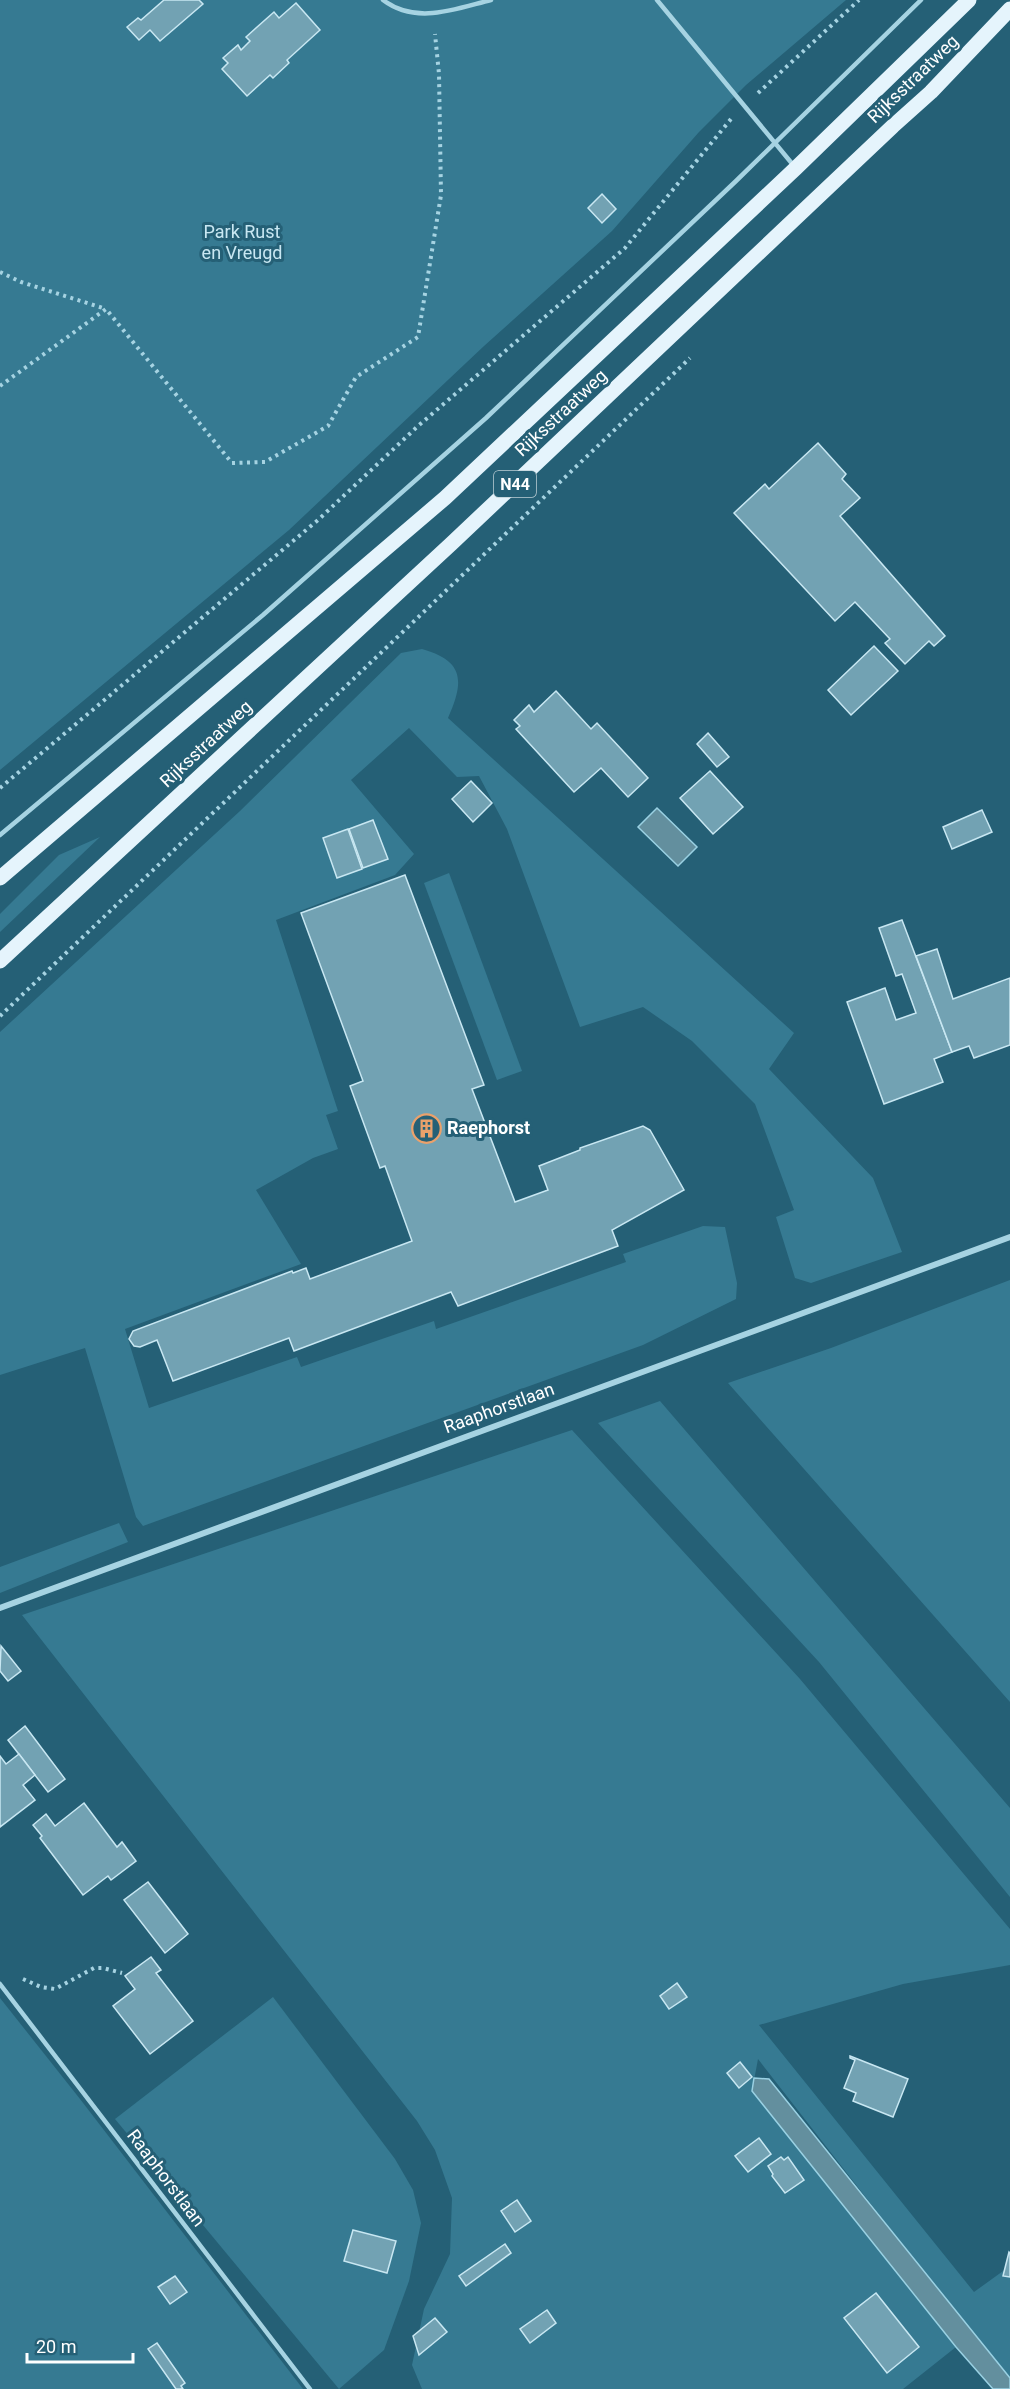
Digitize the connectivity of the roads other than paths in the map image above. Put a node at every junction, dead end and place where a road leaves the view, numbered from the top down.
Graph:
1 (383, 0) edge
2 (491, 0) edge
3 (657, 0) edge
4 (921, 0) edge
5 (969, 0) edge
6 (1010, 9) edge
7 (774, 144) junction
8 (796, 168) junction
9 (0, 835) edge
10 (0, 878) edge
11 (0, 961) edge
12 (1010, 1237) edge
13 (0, 1608) edge
14 (0, 1984) edge
15 (310, 2389) edge

1 - 2 lane
3 - 7 lane
4 - 7 lane
5 - 8 main road, Rijksstraatweg / N44
6 - 11 main road, Rijksstraatweg / N44
7 - 8 lane
7 - 9 lane
8 - 10 main road, Rijksstraatweg / N44
12 - 13 street, Raaphorstlaan
14 - 15 lane, Raaphorstlaan

